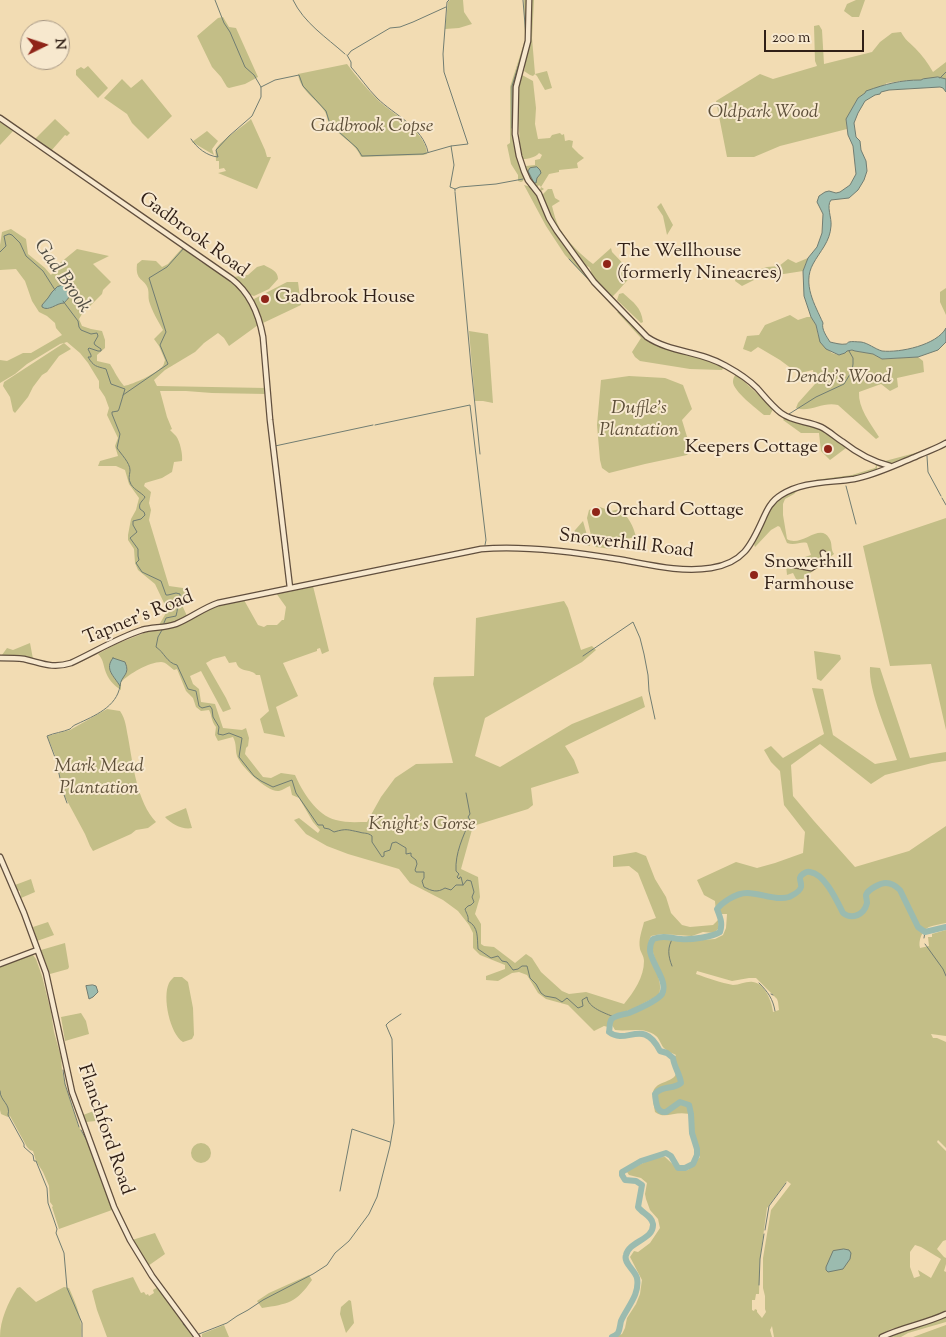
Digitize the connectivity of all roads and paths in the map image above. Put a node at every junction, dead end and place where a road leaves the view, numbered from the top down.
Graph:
1 (529, 0) edge
2 (0, 118) edge
3 (946, 443) edge
4 (878, 463) junction
5 (892, 466) junction
6 (879, 472) junction
7 (823, 553) dead end
8 (773, 564) dead end
9 (290, 588) junction
10 (0, 658) edge
11 (0, 857) edge
12 (37, 950) junction
13 (0, 964) edge
14 (946, 1314) edge
15 (198, 1337) edge
16 (882, 1337) edge

1 - 4 street
2 - 9 street, Gadbrook Road
3 - 5 street, Snowerhill Road
4 - 5 street
4 - 6 street
5 - 6 street, Snowerhill Road
6 - 9 street, Snowerhill Road
7 - 8 street
9 - 10 street, Tapner's Road
11 - 12 street, Flanchford Road
12 - 13 street
12 - 15 street, Flanchford Road
14 - 16 street

